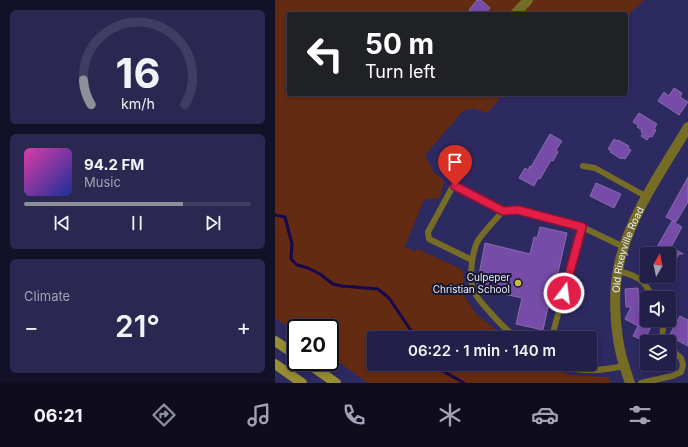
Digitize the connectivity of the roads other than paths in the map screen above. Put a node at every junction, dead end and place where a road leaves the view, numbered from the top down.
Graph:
1 (528, 0) edge
2 (517, 12) edge
3 (688, 127) edge
4 (583, 166) dead end
5 (647, 197) junction
6 (503, 211) junction
7 (582, 227) junction
8 (624, 247) junction
9 (472, 260) junction
10 (618, 271) junction
11 (650, 291) edge
12 (509, 331) edge
13 (554, 331) edge
14 (275, 341) edge
15 (287, 349) edge
16 (676, 354) edge
17 (275, 364) edge
18 (625, 366) junction
19 (597, 370) edge
20 (319, 371) edge
21 (302, 383) edge
22 (336, 383) edge
23 (630, 383) edge
24 (641, 383) edge

1 - 2 street
3 - 5 street, Old Rixeyville Road
4 - 5 lane
5 - 8 street, Old Rixeyville Road
6 - 7 lane
6 - 9 lane
6 - 9 lane
7 - 8 lane
7 - 13 lane
8 - 10 street, Old Rixeyville Road
9 - 12 lane
10 - 11 lane
10 - 18 street, Old Rixeyville Road
14 - 15 main road
16 - 24 lane
17 - 21 main road
18 - 19 lane
18 - 23 street, Old Rixeyville Road
20 - 22 main road

